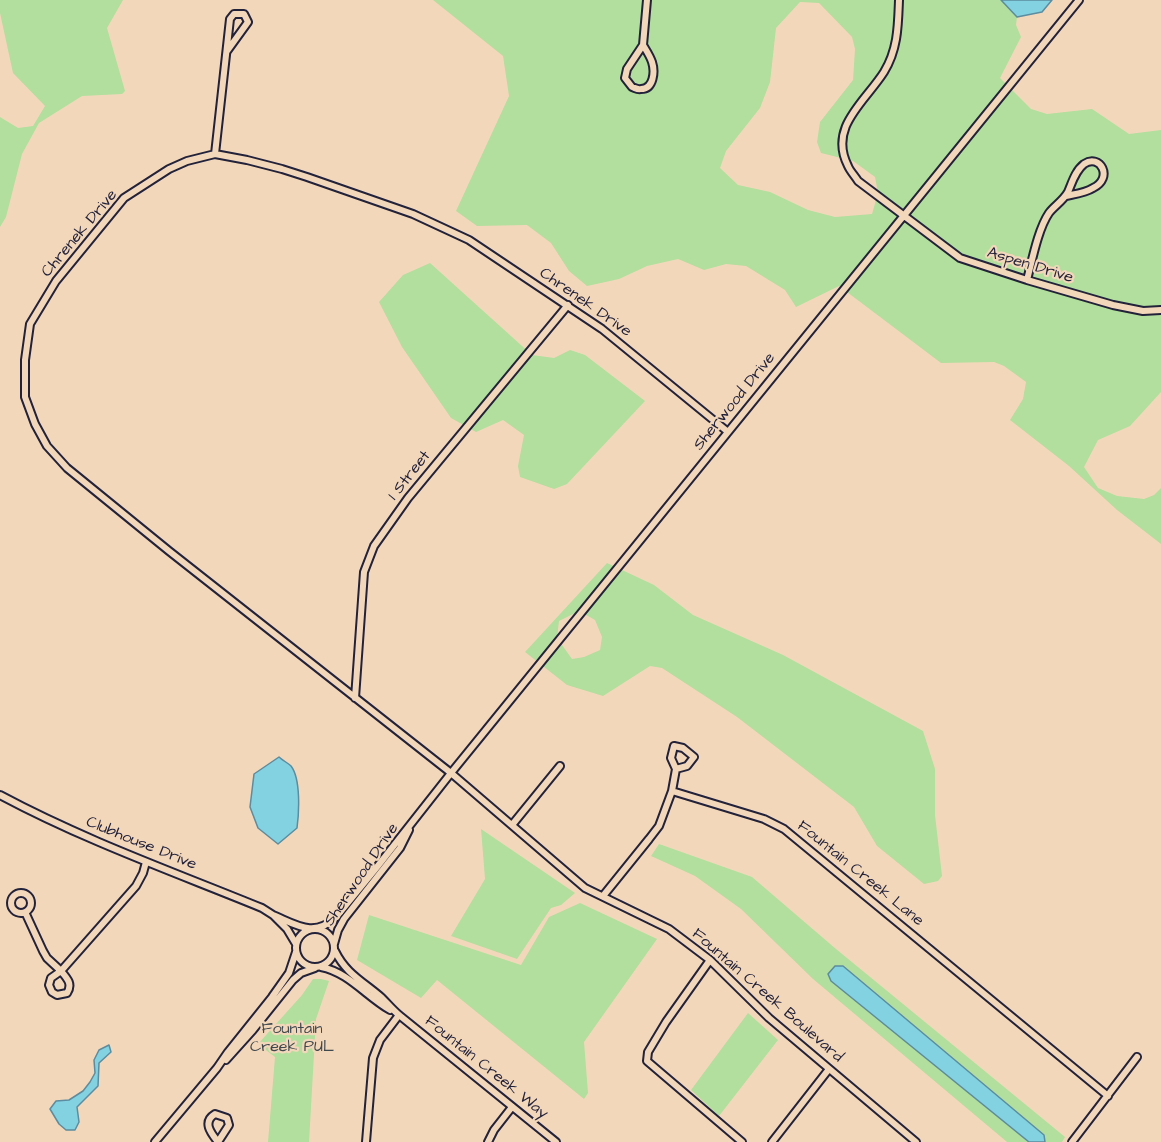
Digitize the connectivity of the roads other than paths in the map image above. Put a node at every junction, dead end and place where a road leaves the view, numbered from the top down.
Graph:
1 (647, 0) edge
2 (899, 0) edge
3 (1079, 0) edge
4 (643, 45) junction
5 (227, 51) junction
6 (215, 154) junction
7 (1066, 196) junction
8 (903, 217) junction
9 (1027, 280) junction
10 (567, 305) junction
11 (1161, 310) edge
12 (728, 432) junction
13 (355, 698) junction
14 (560, 766) dead end
15 (676, 769) dead end
16 (451, 773) junction
17 (672, 791) junction
18 (0, 795) edge
19 (412, 821) junction
20 (512, 825) junction
21 (146, 862) junction
22 (603, 896) junction
23 (25, 912) dead end
24 (273, 915) junction
25 (318, 929) junction
26 (334, 947) junction
27 (296, 948) junction
28 (710, 960) junction
29 (318, 968) junction
30 (399, 1015) junction
31 (1137, 1057) dead end
32 (217, 1068) junction
33 (829, 1069) junction
34 (1108, 1096) junction
35 (512, 1107) junction
36 (155, 1142) edge
37 (366, 1142) edge
38 (488, 1142) edge
39 (556, 1142) edge
40 (742, 1142) edge
41 (772, 1142) edge
42 (916, 1142) edge
43 (1072, 1142) edge

1 - 4 street
2 - 8 street, Aspen Drive
3 - 8 street, Sherwood Drive
4 - 4 street
5 - 5 street
5 - 6 street
6 - 10 street, Chrenek Drive
6 - 13 street, Chrenek Drive
7 - 7 street
7 - 9 street
8 - 9 street, Aspen Drive
8 - 12 street, Sherwood Drive
9 - 11 street, Aspen Drive
10 - 12 street, Chrenek Drive
10 - 13 street, 1 Street
12 - 16 street, Sherwood Drive
13 - 16 street, Chrenek Drive
14 - 20 street
15 - 17 street
16 - 19 street, Sherwood Drive
16 - 20 street, Fountain Creek Boulevard
17 - 22 street
17 - 34 street, Fountain Creek Lane
18 - 21 street, Clubhouse Drive
19 - 25 street, Sherwood Drive
19 - 26 street, Sherwood Drive
20 - 22 street, Fountain Creek Boulevard
21 - 23 street
21 - 24 street, Clubhouse Drive
22 - 28 street, Fountain Creek Boulevard
24 - 25 street, Clubhouse Drive
24 - 27 street, Clubhouse Drive
25 - 26 street
25 - 27 street
26 - 29 street
26 - 30 street, Fountain Creek Way
27 - 29 street
27 - 32 street
28 - 33 street, Fountain Creek Boulevard
28 - 40 street
29 - 30 street, Fountain Creek Way
29 - 32 street
30 - 35 street, Fountain Creek Way
30 - 37 street
31 - 34 street
32 - 36 street
33 - 41 street
33 - 42 street, Fountain Creek Boulevard
34 - 43 street
35 - 38 street
35 - 39 street, Fountain Creek Way

